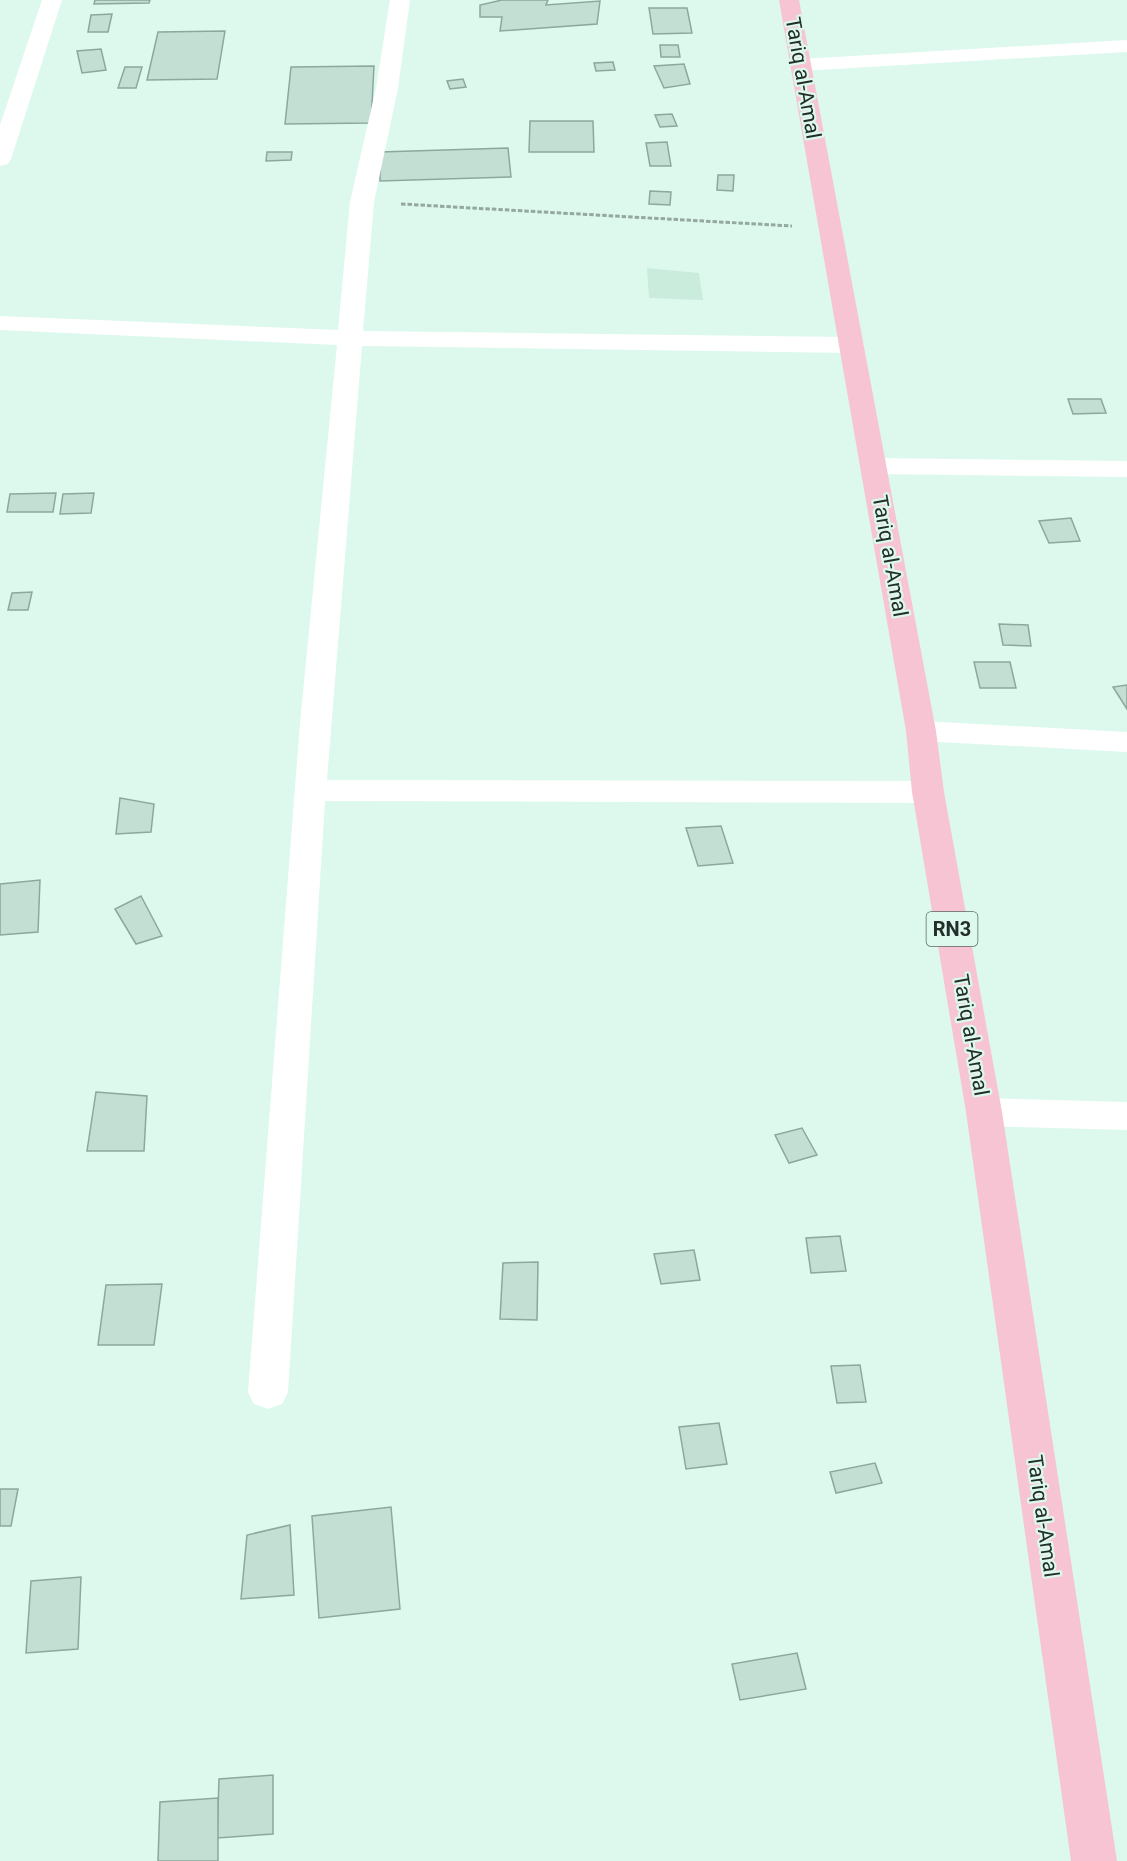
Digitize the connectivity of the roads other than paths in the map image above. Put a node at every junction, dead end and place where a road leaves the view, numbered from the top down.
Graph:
1 (52, 0) edge
2 (400, 0) edge
3 (789, 0) edge
4 (1127, 46) edge
5 (801, 64) junction
6 (0, 159) edge
7 (0, 323) edge
8 (350, 338) junction
9 (851, 345) junction
10 (874, 466) junction
11 (1127, 469) edge
12 (921, 731) junction
13 (1127, 742) edge
14 (310, 790) junction
15 (928, 792) junction
16 (984, 1112) junction
17 (1127, 1116) edge
18 (268, 1392) dead end
19 (1094, 1861) edge

1 - 6 street
2 - 8 street
3 - 5 highway, Tariq al-Amal / RN3
4 - 5 street
5 - 9 highway, Tariq al-Amal / RN3
7 - 8 street
8 - 9 street
8 - 14 street
9 - 10 highway, Tariq al-Amal / RN3
10 - 11 street
10 - 12 highway, Tariq al-Amal / RN3
12 - 13 street
12 - 15 highway, Tariq al-Amal / RN3
14 - 15 street
14 - 18 street
15 - 16 highway, Tariq al-Amal / RN3
16 - 17 street
16 - 19 highway, Tariq al-Amal / RN3

